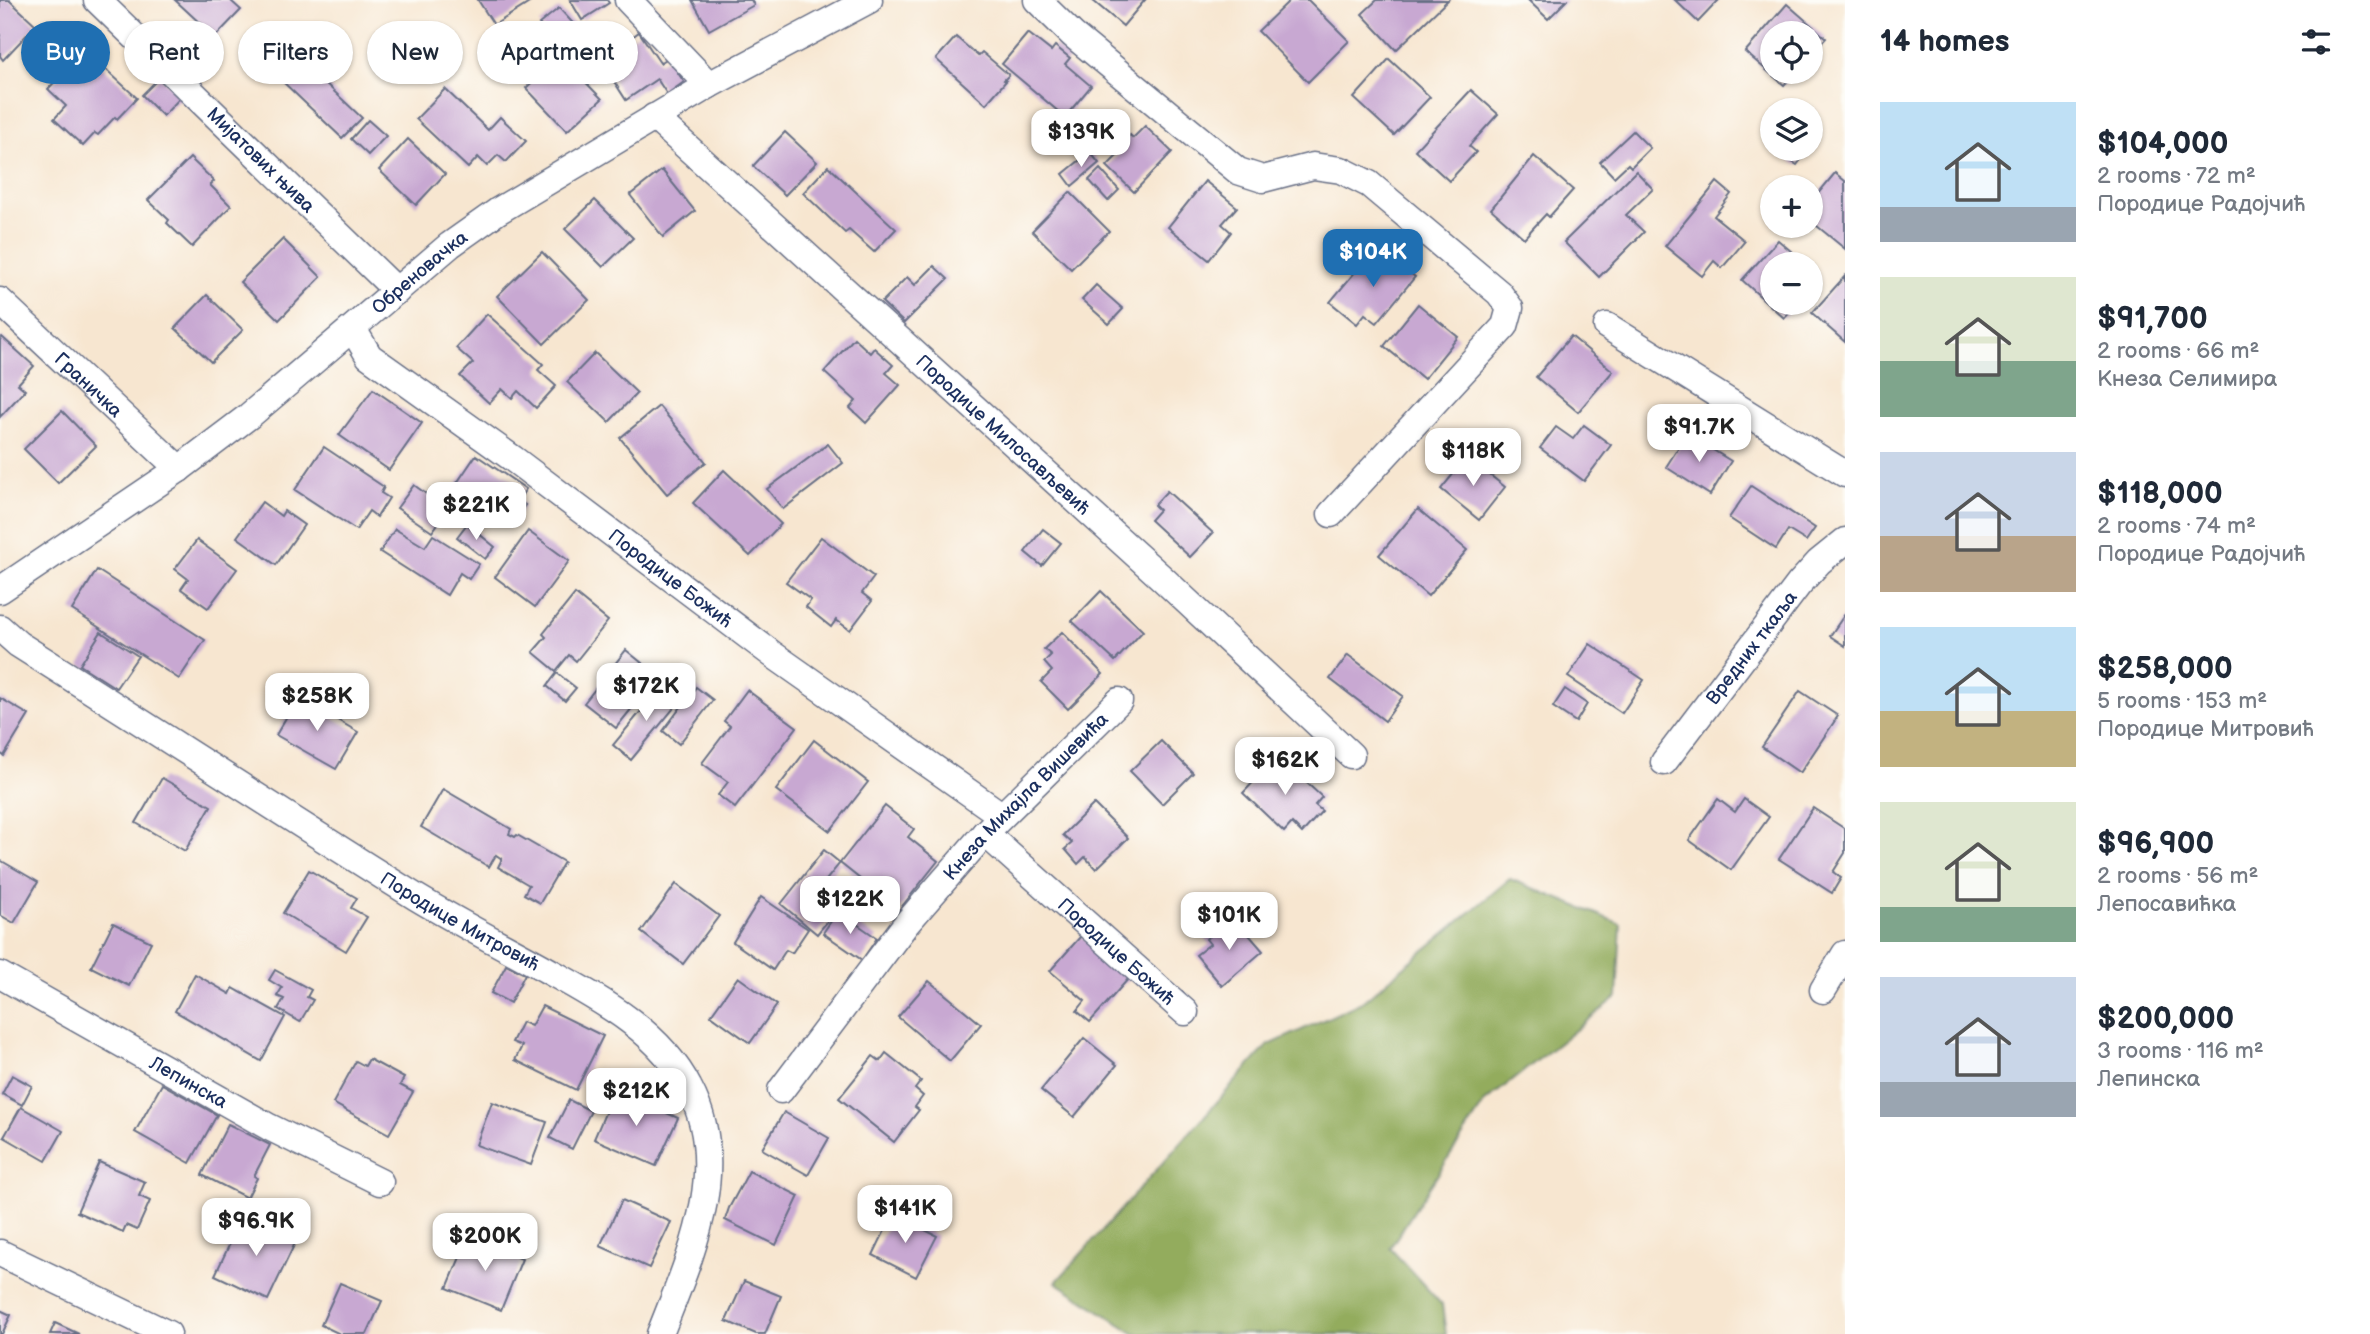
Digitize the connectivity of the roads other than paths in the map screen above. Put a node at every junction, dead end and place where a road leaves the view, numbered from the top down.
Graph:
1 (97, 0) edge
2 (628, 0) edge
3 (869, 0) edge
4 (1037, 0) edge
5 (709, 85) junction
6 (654, 117) junction
7 (397, 290) junction
8 (0, 301) edge
9 (1607, 326) dead end
10 (353, 329) junction
11 (179, 469) junction
12 (1845, 474) edge
13 (1331, 514) dead end
14 (1845, 541) edge
15 (0, 590) edge
16 (0, 628) edge
17 (1119, 701) dead end
18 (1351, 755) dead end
19 (1664, 762) dead end
20 (993, 824) junction
21 (1845, 954) edge
22 (0, 975) edge
23 (1823, 990) dead end
24 (1185, 1012) dead end
25 (781, 1090) dead end
26 (380, 1182) dead end
27 (0, 1253) edge
28 (156, 1332) edge
29 (660, 1334) edge

1 - 7 street, Мијатових њива
2 - 5 street
3 - 5 street, Обреновачка
4 - 13 street
5 - 6 street, Обреновачка
6 - 7 street, Обреновачка
6 - 18 street, Породице Милосављевић
7 - 10 street, Обреновачка
8 - 11 street, Граничка
9 - 12 street
10 - 11 street, Обреновачка
10 - 20 street, Породице Божић
11 - 15 street, Обреновачка
14 - 19 street, Вредних ткаља
16 - 29 street, Породице Митровић
17 - 20 street, Кнеза Михајла Вишевића
20 - 24 street, Породице Божић
20 - 25 street, Кнеза Михајла Вишевића
21 - 23 street
22 - 26 street, Лепинска
27 - 28 street

